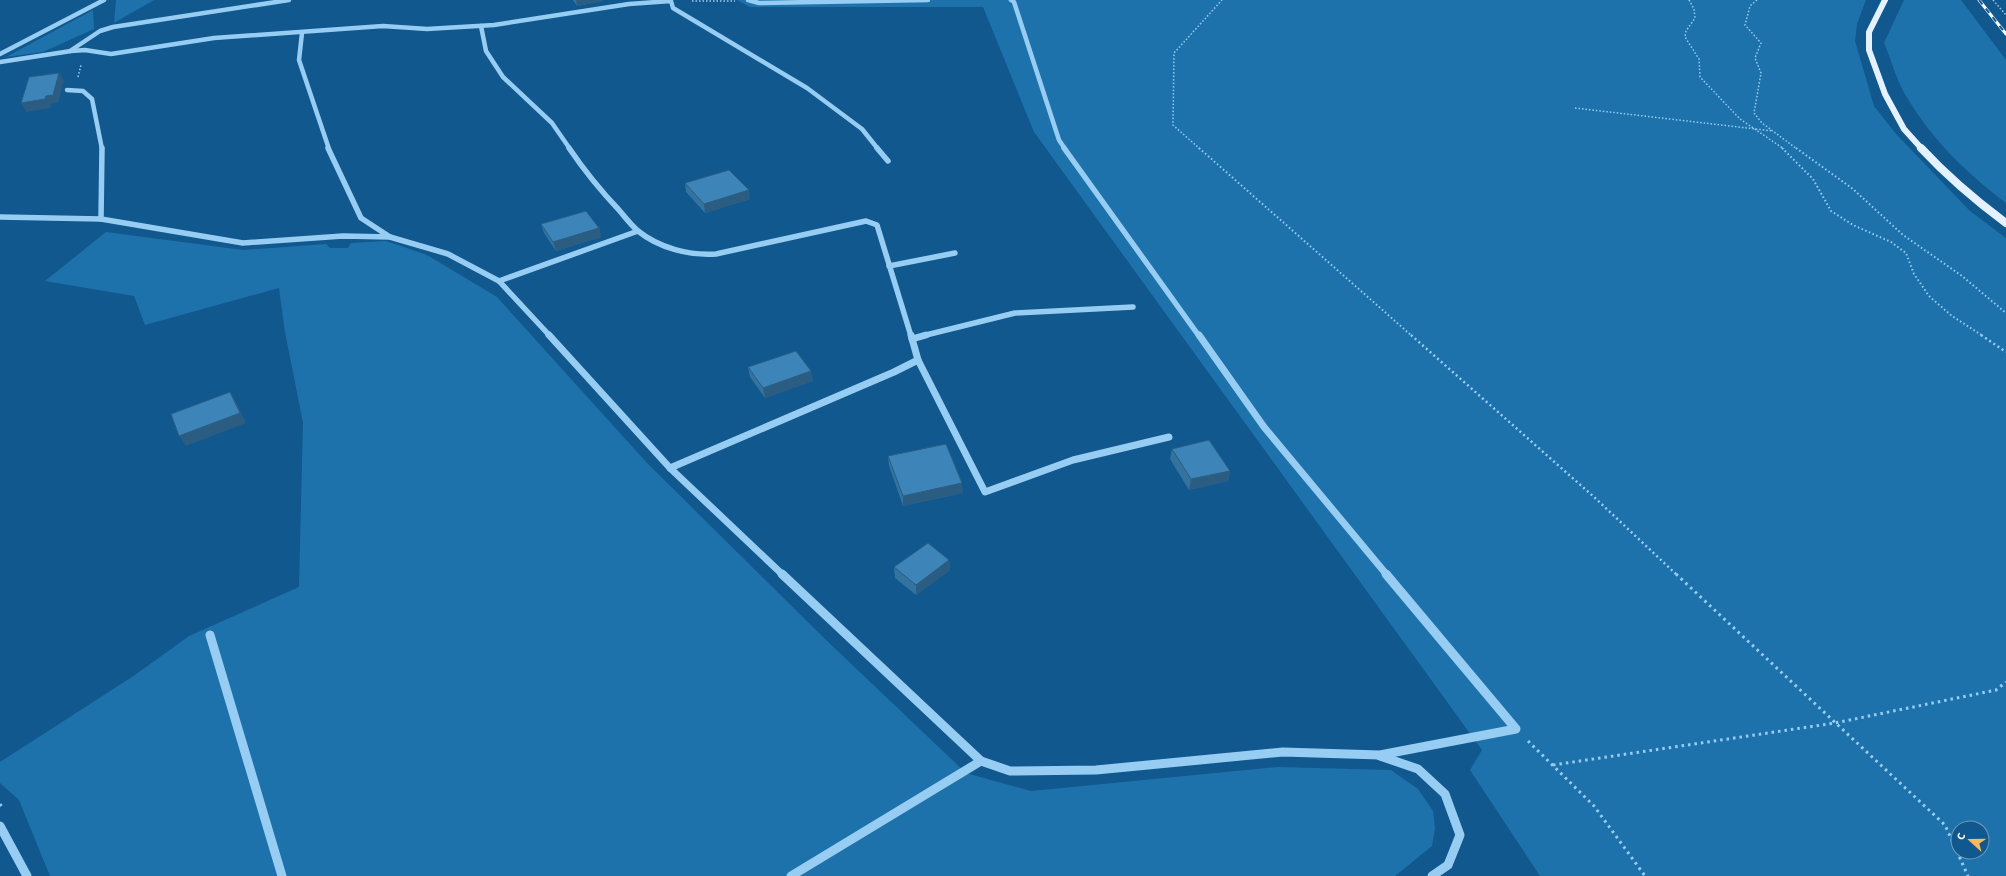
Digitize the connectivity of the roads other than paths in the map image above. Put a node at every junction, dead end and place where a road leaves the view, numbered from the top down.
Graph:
1 (104, 0) edge
2 (289, 0) edge
3 (749, 0) edge
4 (928, 0) edge
5 (1011, 0) edge
6 (1885, 0) edge
7 (637, 1) edge
8 (671, 1) edge
9 (481, 26) junction
10 (302, 33) junction
11 (70, 51) junction
12 (0, 54) edge
13 (0, 62) edge
14 (67, 90) dead end
15 (888, 160) dead end
16 (0, 217) edge
17 (101, 219) junction
18 (2006, 223) edge
19 (638, 231) junction
20 (390, 237) junction
21 (955, 253) dead end
22 (889, 266) junction
23 (499, 281) junction
24 (1133, 307) dead end
25 (912, 339) junction
26 (918, 360) junction
27 (1169, 437) dead end
28 (670, 468) junction
29 (210, 635) dead end
30 (1380, 756) junction
31 (981, 761) junction
32 (0, 826) edge
33 (27, 876) edge
34 (282, 876) edge
35 (791, 876) edge
36 (1432, 876) edge

1 - 12 street
2 - 11 street
3 - 4 street
5 - 30 street
6 - 18 main road
7 - 8 street
7 - 9 street
8 - 15 street
9 - 10 street
9 - 19 street
10 - 11 street
10 - 20 street
11 - 13 street
14 - 17 street
16 - 17 street
17 - 20 street
19 - 22 street
19 - 23 street
20 - 23 street
21 - 22 street
22 - 25 street
23 - 28 street
24 - 25 street
25 - 26 street
26 - 27 street
26 - 28 street
28 - 31 street
29 - 34 street
30 - 31 street
30 - 36 street
31 - 35 street
32 - 33 street

